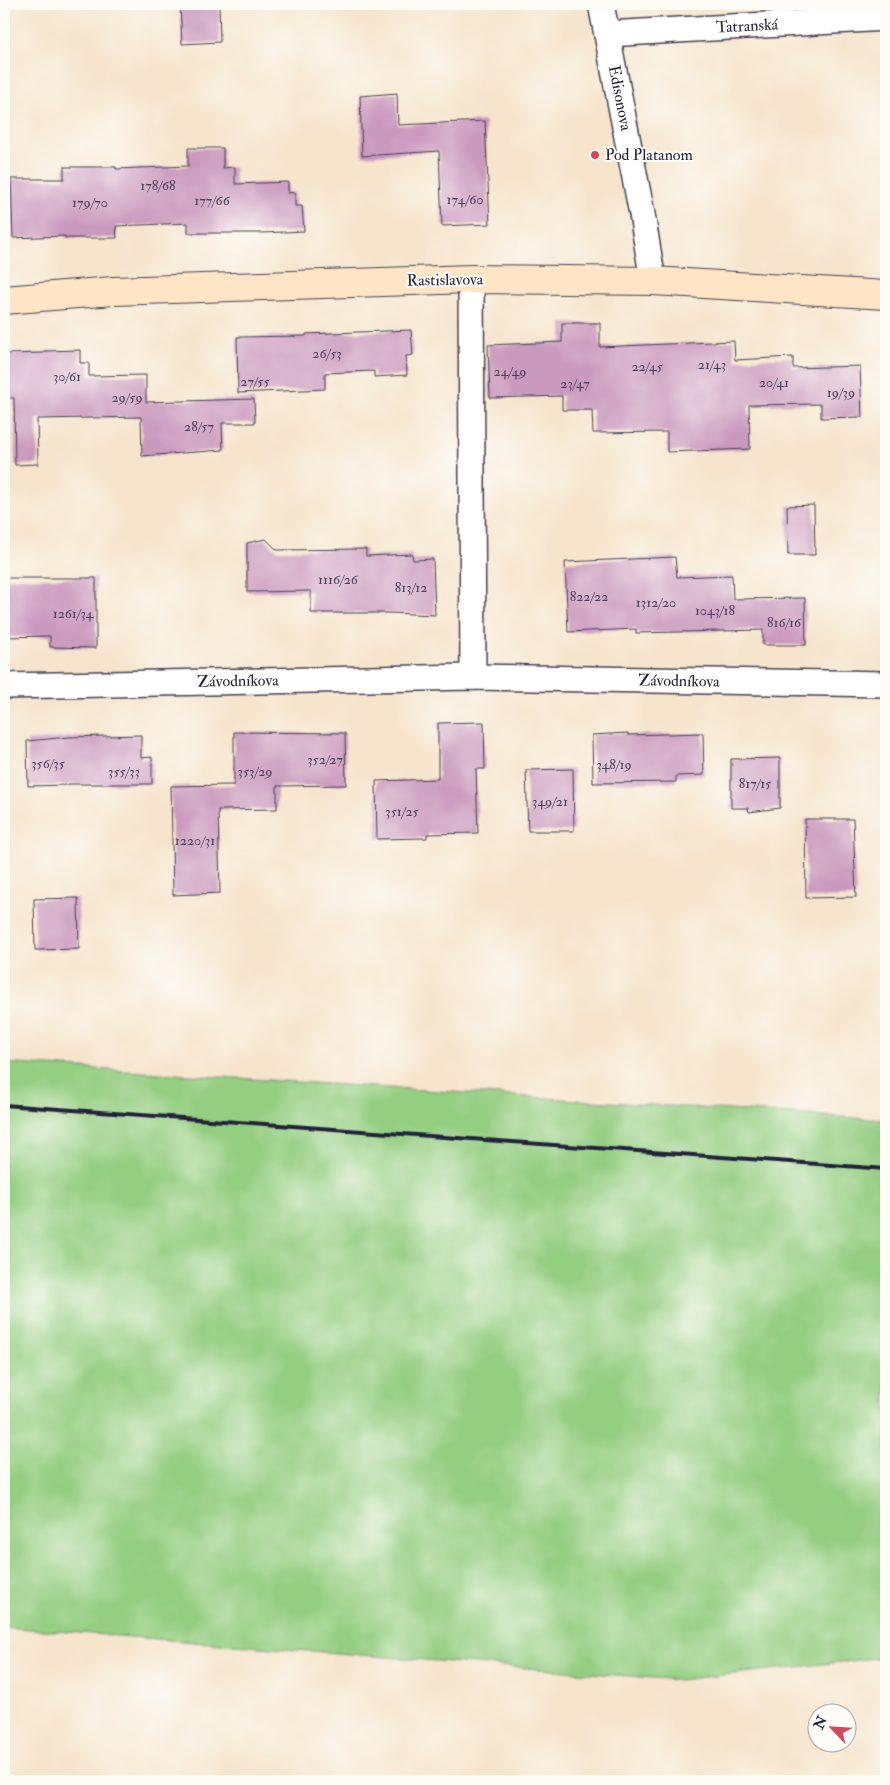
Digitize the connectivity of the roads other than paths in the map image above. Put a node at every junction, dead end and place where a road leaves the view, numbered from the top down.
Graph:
1 (601, 4) edge
2 (886, 18) edge
3 (607, 34) junction
4 (471, 279) junction
5 (653, 281) junction
6 (886, 295) edge
7 (4, 300) edge
8 (472, 677) junction
9 (886, 684) edge
10 (4, 686) edge

1 - 3 street, Edisonova
2 - 3 street, Tatranská
3 - 5 street, Edisonova
4 - 5 street, Rastislavova
4 - 7 street, Rastislavova
4 - 8 street
5 - 6 street, Rastislavova
8 - 9 street, Závodníkova
8 - 10 street, Závodníkova

